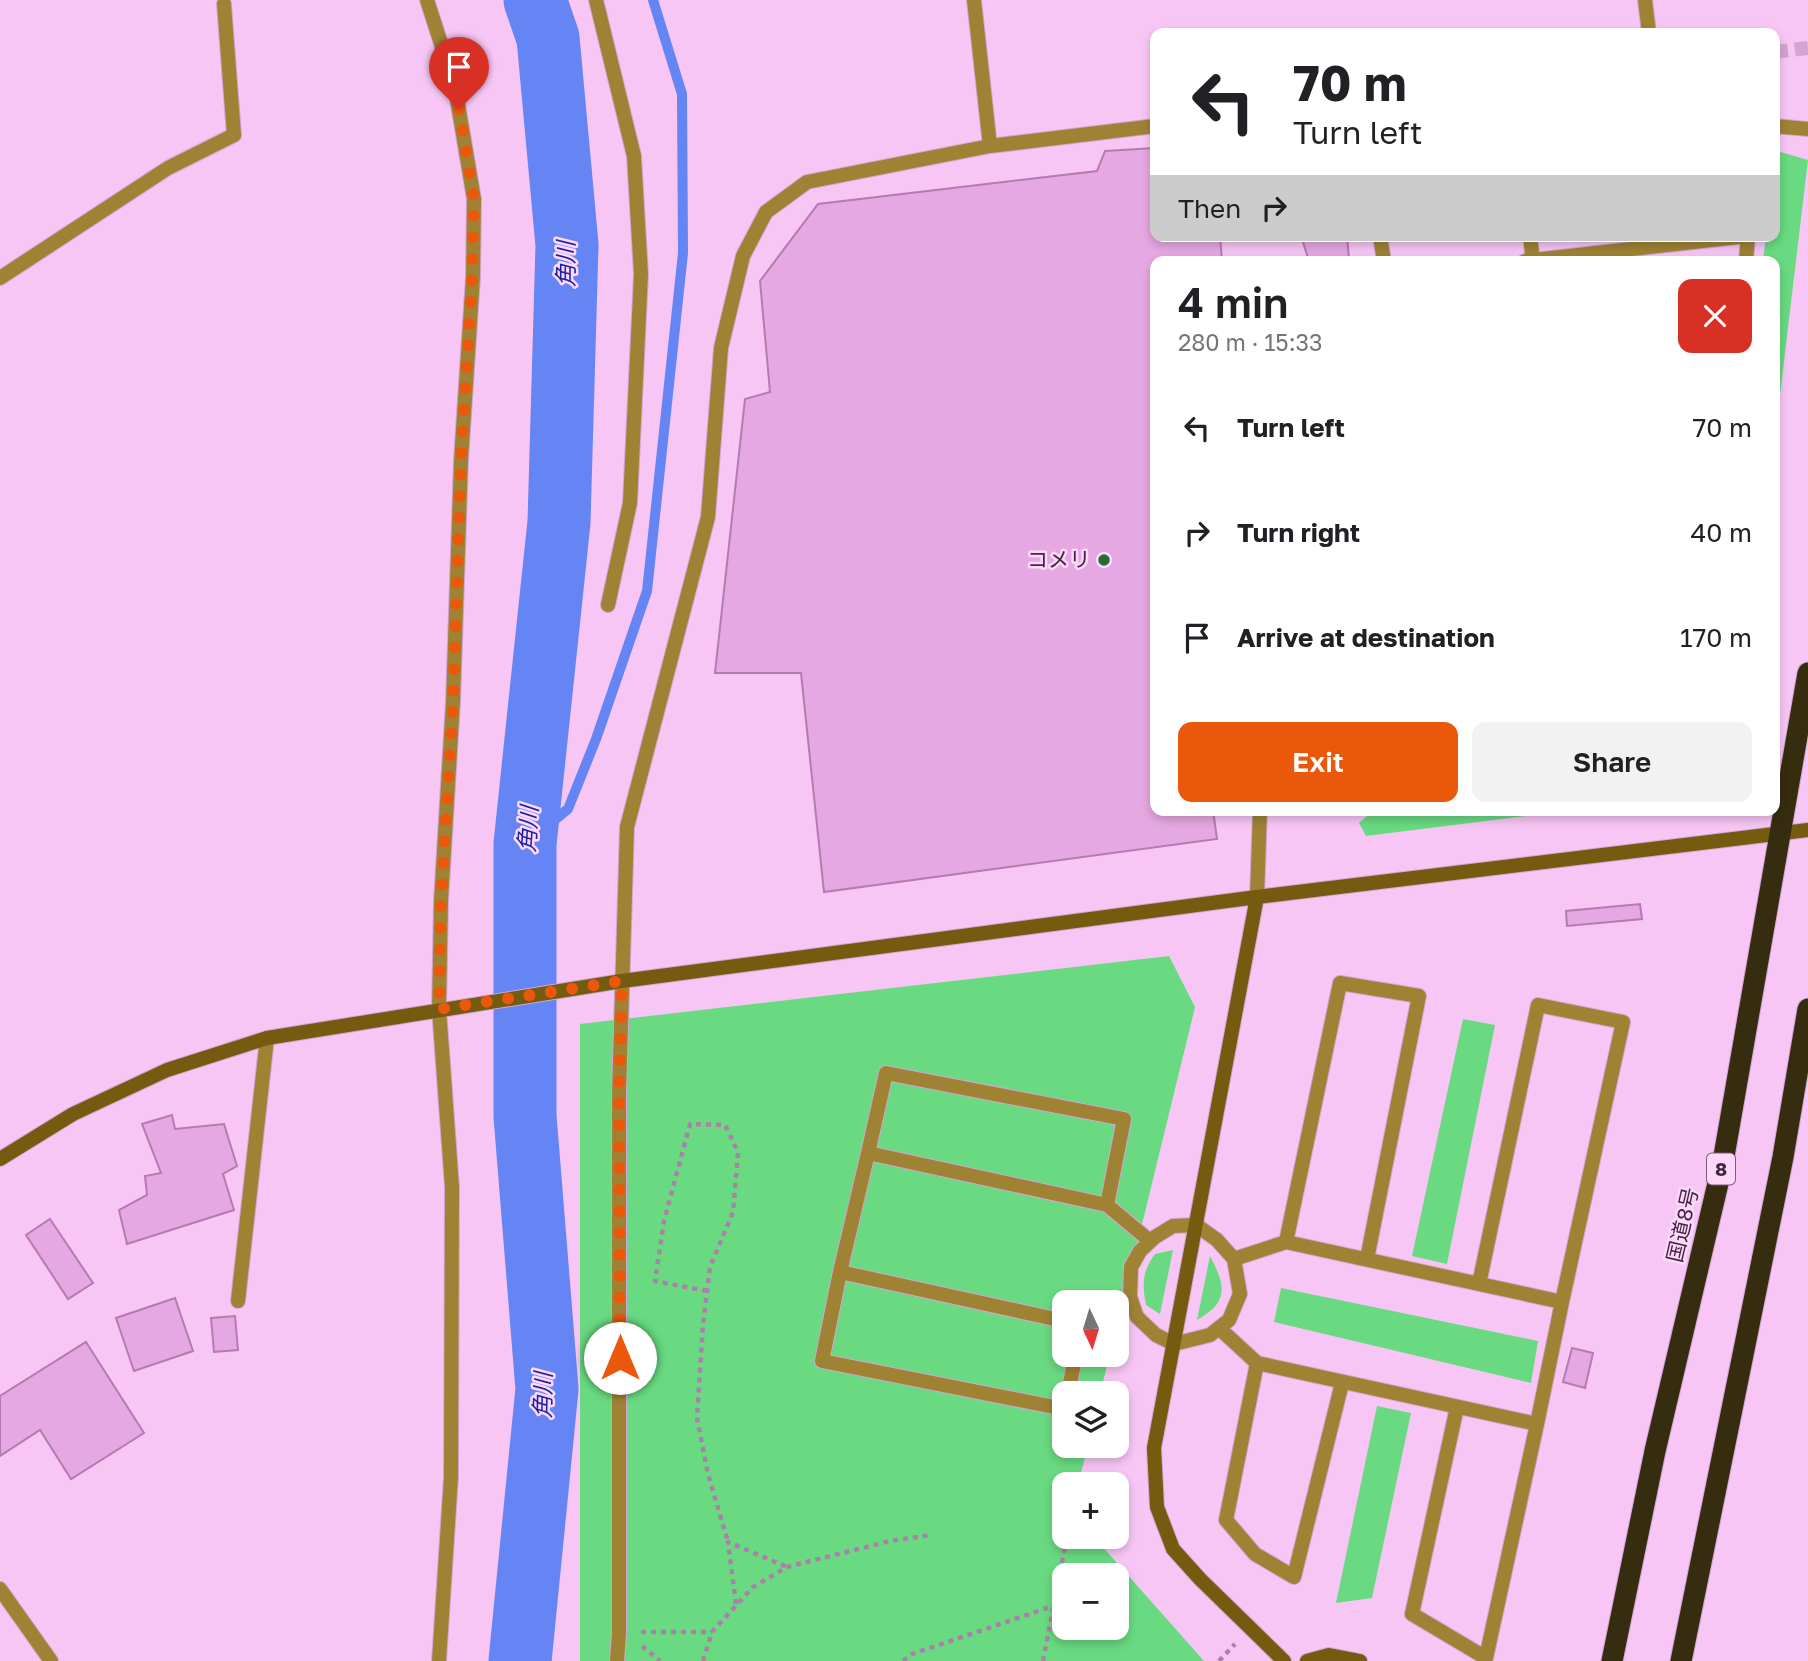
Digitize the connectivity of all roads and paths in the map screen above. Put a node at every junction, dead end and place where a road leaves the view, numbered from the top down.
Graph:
1 (426, 0) edge
2 (596, 0) edge
3 (974, 0) edge
4 (1645, 0) edge
5 (224, 4) dead end
6 (1648, 28) edge
7 (1150, 127) edge
8 (1780, 127) edge
9 (1808, 129) edge
10 (990, 146) junction
11 (1694, 242) edge
12 (1569, 256) edge
13 (0, 278) edge
14 (608, 605) dead end
15 (1808, 673) edge
16 (1260, 816) edge
17 (1808, 830) edge
18 (1781, 832) junction
19 (1257, 897) junction
20 (622, 981) junction
21 (446, 1008) junction
22 (1808, 1009) edge
23 (267, 1038) junction
24 (868, 1153) junction
25 (0, 1159) edge
26 (1107, 1205) junction
27 (1196, 1225) junction
28 (1150, 1241) junction
29 (1286, 1242) junction
30 (1234, 1259) junction
31 (1367, 1259) junction
32 (839, 1272) junction
33 (1479, 1284) junction
34 (707, 1291) junction
35 (1130, 1297) joint
36 (238, 1301) dead end
37 (1562, 1302) junction
38 (1052, 1318) edge
39 (1219, 1328) junction
40 (1174, 1344) junction
41 (1257, 1363) junction
42 (1342, 1382) junction
43 (1052, 1407) edge
44 (1457, 1407) junction
45 (1537, 1424) junction
46 (932, 1535) dead end
47 (729, 1542) junction
48 (787, 1567) junction
49 (0, 1589) edge
50 (736, 1605) junction
51 (1052, 1607) edge
52 (1052, 1616) edge
53 (712, 1632) junction
54 (619, 1633) junction
55 (912, 1654) junction
56 (51, 1661) edge
57 (439, 1661) edge
58 (617, 1661) edge
59 (703, 1661) edge
60 (903, 1661) edge
61 (914, 1661) edge
62 (1043, 1661) edge
63 (1284, 1661) edge
64 (1307, 1661) edge
65 (1360, 1661) edge
66 (1612, 1661) edge
67 (1681, 1661) edge

1 - 21 street
2 - 14 street
3 - 10 street
4 - 6 street
5 - 13 street
7 - 10 street
8 - 9 street
10 - 20 street
11 - 12 street
15 - 18 highway, 国道8号 / 8
16 - 19 street
17 - 18 street
18 - 19 street
18 - 66 highway, 国道8号 / 8
19 - 20 street
19 - 27 street
20 - 21 street
20 - 54 street
21 - 23 street
21 - 57 street
22 - 67 highway
23 - 25 street
23 - 36 street
24 - 26 street
24 - 26 street
24 - 32 street
26 - 28 street
27 - 28 street
27 - 30 street
27 - 40 street
28 - 35 street
29 - 30 street
29 - 31 street
29 - 31 street
30 - 39 street
31 - 33 street
32 - 38 street
32 - 43 street
33 - 37 street
33 - 37 street
34 - 34 path
34 - 47 path
35 - 40 street
37 - 45 street
39 - 40 street
39 - 41 street
40 - 63 street
41 - 42 street
41 - 42 street
42 - 44 street
44 - 45 street
44 - 45 street
46 - 48 path
47 - 48 path
47 - 50 path
48 - 50 path
49 - 56 street
50 - 53 path
51 - 55 path
52 - 62 path
53 - 54 path
53 - 59 path
54 - 58 street
55 - 60 path
55 - 61 path
64 - 65 street

